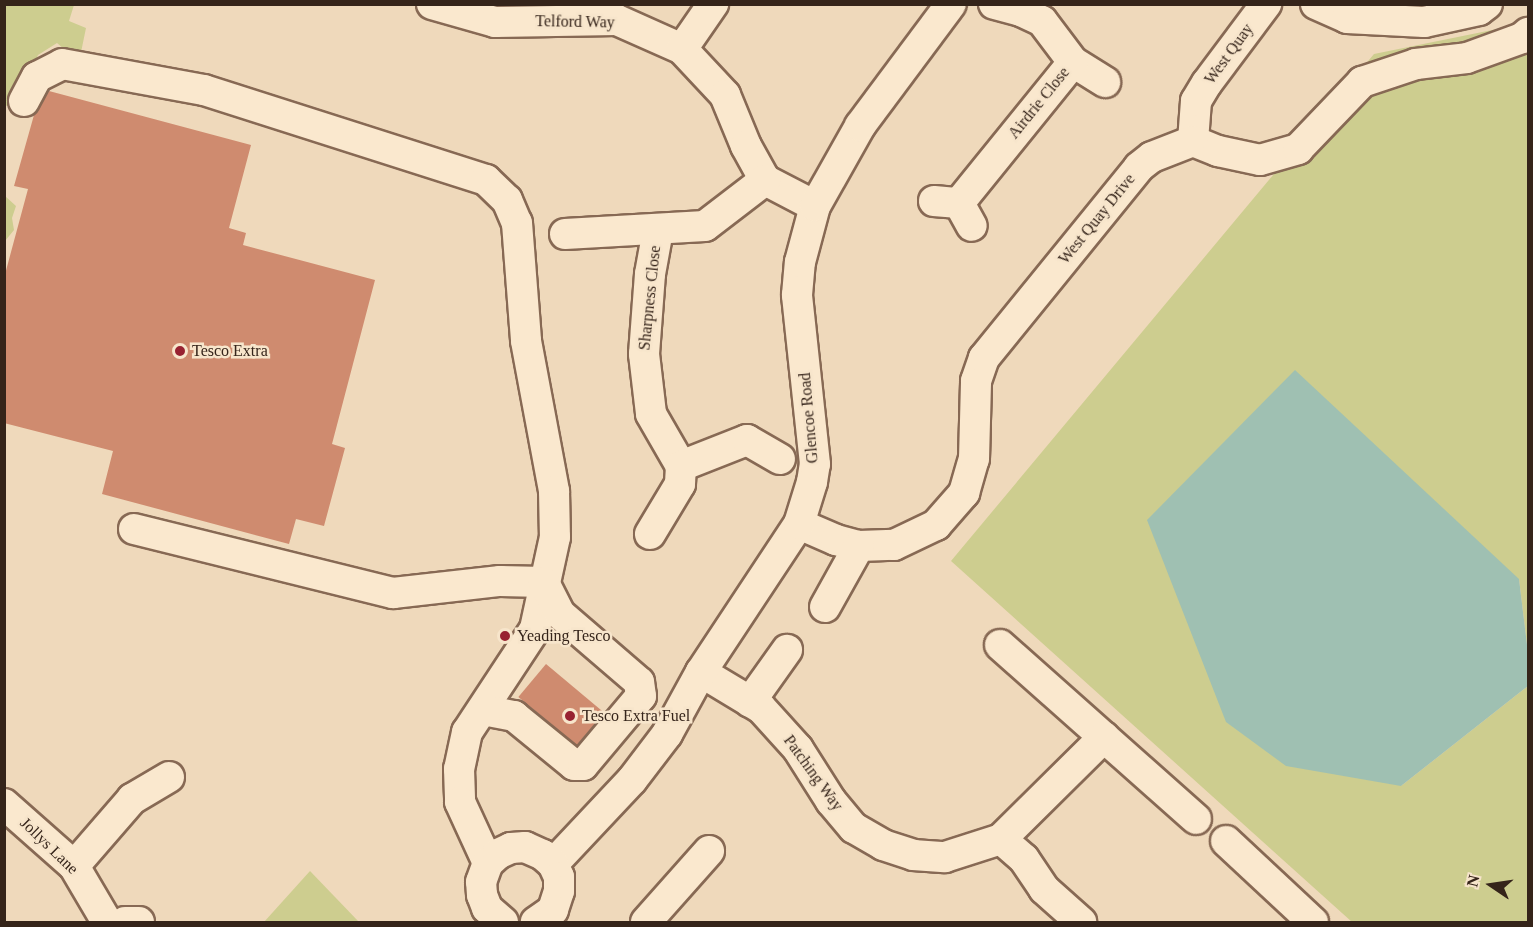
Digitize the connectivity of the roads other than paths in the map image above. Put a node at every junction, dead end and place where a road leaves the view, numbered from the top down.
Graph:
1 (432, 4) edge
2 (713, 4) edge
3 (951, 4) edge
4 (994, 4) edge
5 (1266, 4) edge
6 (1316, 4) edge
7 (1487, 4) edge
8 (1528, 33) edge
9 (682, 49) junction
10 (1072, 62) junction
11 (1105, 81) dead end
12 (24, 101) dead end
13 (1193, 141) junction
14 (765, 180) junction
15 (815, 206) junction
16 (955, 210) dead end
17 (658, 230) junction
18 (565, 234) dead end
19 (780, 459) dead end
20 (681, 465) junction
21 (799, 524) junction
22 (134, 529) dead end
23 (650, 534) dead end
24 (859, 546) junction
25 (544, 582) junction
26 (825, 607) dead end
27 (1000, 645) dead end
28 (787, 650) dead end
29 (701, 672) junction
30 (750, 702) junction
31 (483, 710) junction
32 (1104, 737) junction
33 (169, 777) dead end
34 (8, 814) edge
35 (1196, 819) dead end
36 (1001, 839) junction
37 (1226, 841) dead end
38 (709, 851) dead end
39 (488, 864) junction
40 (553, 864) junction
41 (74, 866) junction
42 (497, 921) edge
43 (542, 921) edge
44 (107, 922) edge
45 (125, 922) edge
46 (139, 922) edge
47 (646, 922) edge
48 (1081, 922) edge
49 (1312, 922) edge

1 - 9 street, Telford Way
2 - 9 street
3 - 15 street, Glencoe Road
4 - 10 street, Airdrie Close
5 - 13 street, West Quay
6 - 7 street
8 - 13 street
9 - 14 street, Telford Way
10 - 11 street
10 - 16 street, Airdrie Close
12 - 25 street
13 - 24 street, West Quay Drive
14 - 15 street
14 - 17 street
15 - 21 street, Glencoe Road
17 - 18 street
17 - 20 street, Sharpness Close
19 - 20 street
20 - 23 street
21 - 24 street, West Quay Drive
21 - 29 street, Glencoe Road
22 - 25 street
24 - 26 street
25 - 31 street
25 - 31 street
27 - 32 street
28 - 30 street
29 - 30 street, Patching Way
29 - 40 street, Glencoe Road
30 - 36 street, Patching Way
31 - 39 street
32 - 35 street
32 - 36 street, Patching Way
33 - 41 street
34 - 41 street, Jollys Lane
36 - 48 street
37 - 49 street
38 - 47 street
39 - 40 street
39 - 42 street
40 - 43 street
41 - 44 street, Jollys Lane
45 - 46 street

